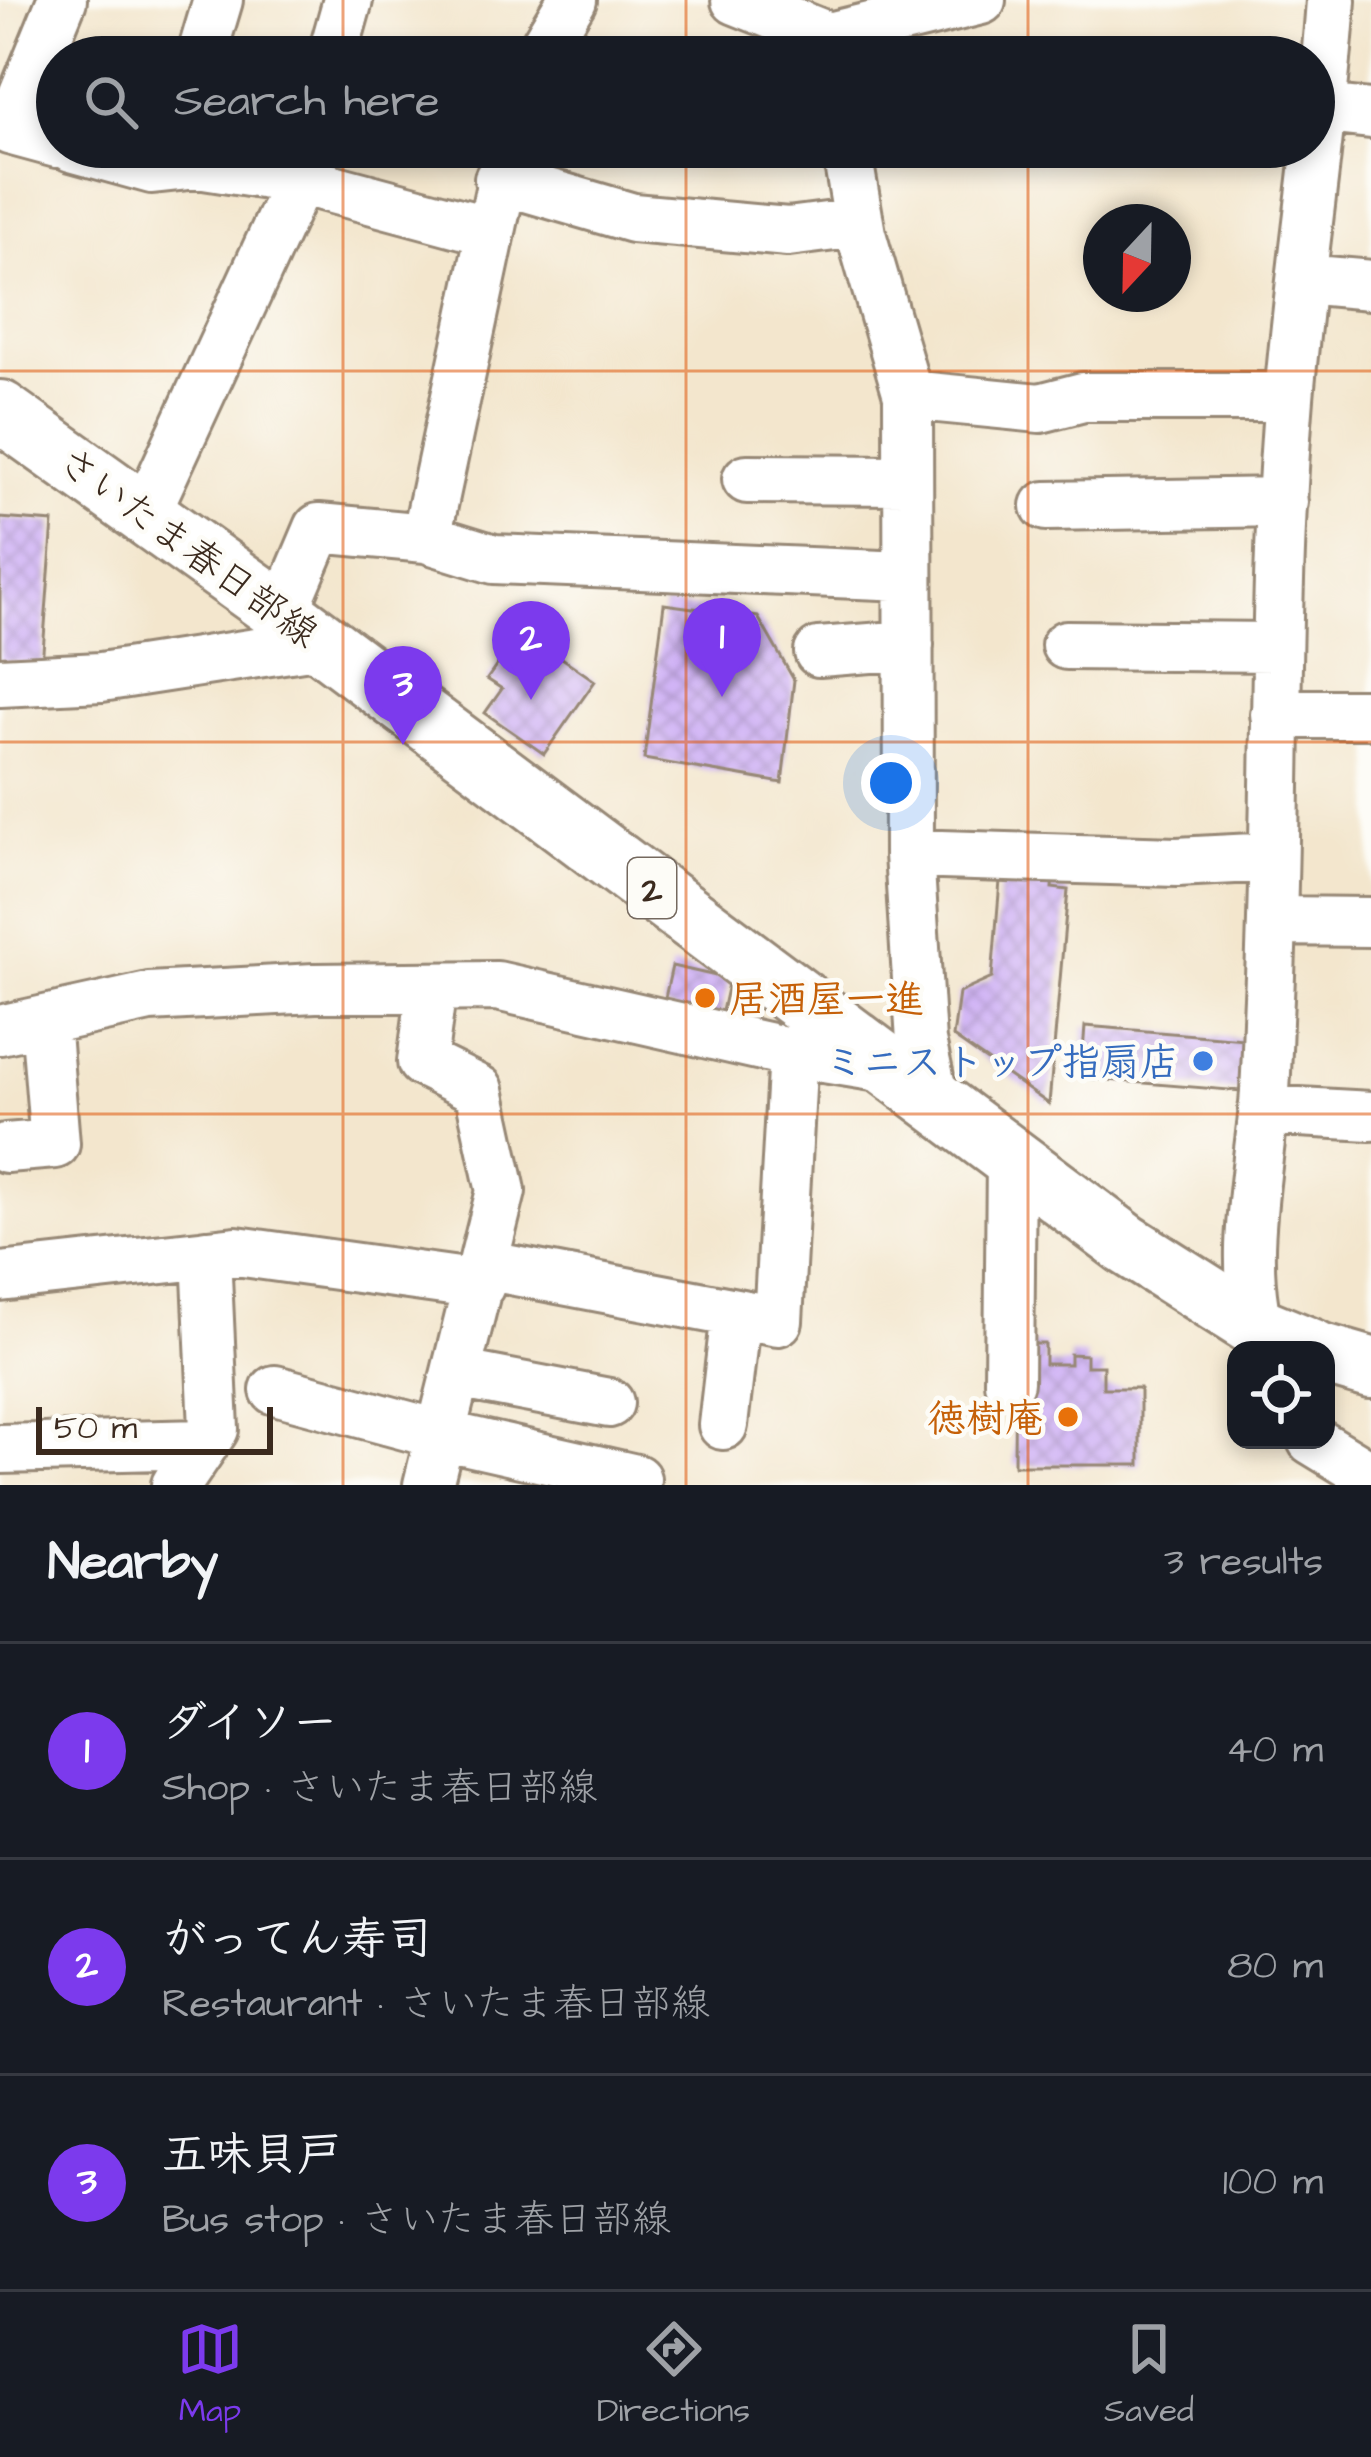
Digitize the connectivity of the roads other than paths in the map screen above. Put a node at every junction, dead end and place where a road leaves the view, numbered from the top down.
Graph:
1 (62, 0) edge
2 (218, 0) edge
3 (348, 0) edge
4 (572, 0) edge
5 (736, 0) edge
6 (981, 0) edge
7 (1331, 0) edge
8 (47, 36) edge
9 (207, 36) edge
10 (338, 36) edge
11 (551, 36) edge
12 (809, 36) edge
13 (866, 36) edge
14 (36, 64) edge
15 (1347, 112) edge
16 (36, 137) edge
17 (1335, 158) edge
18 (301, 168) edge
19 (317, 168) edge
20 (503, 168) edge
21 (516, 168) edge
22 (849, 168) edge
23 (1332, 168) edge
24 (858, 223) junction
25 (489, 230) junction
26 (1303, 279) junction
27 (1371, 286) edge
28 (908, 395) junction
29 (1289, 397) junction
30 (0, 411) edge
31 (747, 479) dead end
32 (907, 480) junction
33 (1283, 502) junction
34 (1046, 506) dead end
35 (146, 512) junction
36 (426, 538) junction
37 (906, 576) junction
38 (303, 628) junction
39 (909, 645) junction
40 (1066, 645) dead end
41 (1276, 647) junction
42 (820, 652) dead end
43 (0, 682) edge
44 (1371, 713) edge
45 (1275, 714) junction
46 (909, 854) junction
47 (1273, 857) junction
48 (1273, 921) junction
49 (1371, 922) edge
50 (432, 987) junction
51 (23, 1025) edge
52 (793, 1054) junction
53 (913, 1085) junction
54 (1263, 1110) junction
55 (1371, 1116) edge
56 (6, 1148) dead end
57 (1010, 1158) junction
58 (206, 1254) junction
59 (482, 1275) junction
60 (0, 1276) edge
61 (736, 1313) junction
62 (1261, 1339) edge
63 (1335, 1357) edge
64 (1371, 1368) edge
65 (457, 1374) junction
66 (1009, 1382) dead end
67 (275, 1390) dead end
68 (609, 1403) dead end
69 (723, 1425) dead end
70 (442, 1435) junction
71 (203, 1444) junction
72 (0, 1449) edge
73 (1327, 1449) edge
74 (1371, 1475) edge
75 (176, 1485) edge
76 (428, 1485) edge
77 (635, 1485) edge

1 - 8 street
2 - 9 street
3 - 10 street
4 - 11 street
5 - 12 street
6 - 13 street
7 - 15 street
14 - 16 street
15 - 17 street
18 - 35 street
19 - 25 street
20 - 25 street
21 - 24 street
22 - 24 street
23 - 26 street
24 - 28 street
25 - 36 street
26 - 27 street
26 - 29 street
28 - 29 street
28 - 32 street
29 - 33 street
30 - 35 main road, さいたま春日部線 / 2
31 - 32 street
32 - 37 street
33 - 34 street
33 - 41 street
35 - 38 main road, さいたま春日部線 / 2
36 - 37 street
36 - 38 street
37 - 39 street
38 - 43 street
38 - 53 main road, さいたま春日部線 / 2
39 - 42 street
39 - 46 street
40 - 41 street
41 - 45 street
44 - 45 street
45 - 47 street
46 - 47 street
46 - 53 street
47 - 48 street
48 - 49 street
48 - 54 street
50 - 51 street
50 - 52 street
50 - 59 street
51 - 56 street
52 - 53 street
52 - 61 street
53 - 57 main road, さいたま春日部線 / 2
54 - 55 street
54 - 62 street
57 - 62 main road, さいたま春日部線 / 2
57 - 66 street
58 - 59 street
58 - 60 street
58 - 71 street
59 - 61 street
59 - 65 street
61 - 69 street
63 - 64 main road
65 - 68 street
65 - 70 street
67 - 70 street
70 - 76 street
70 - 77 street
71 - 72 street
71 - 75 street
73 - 74 street

